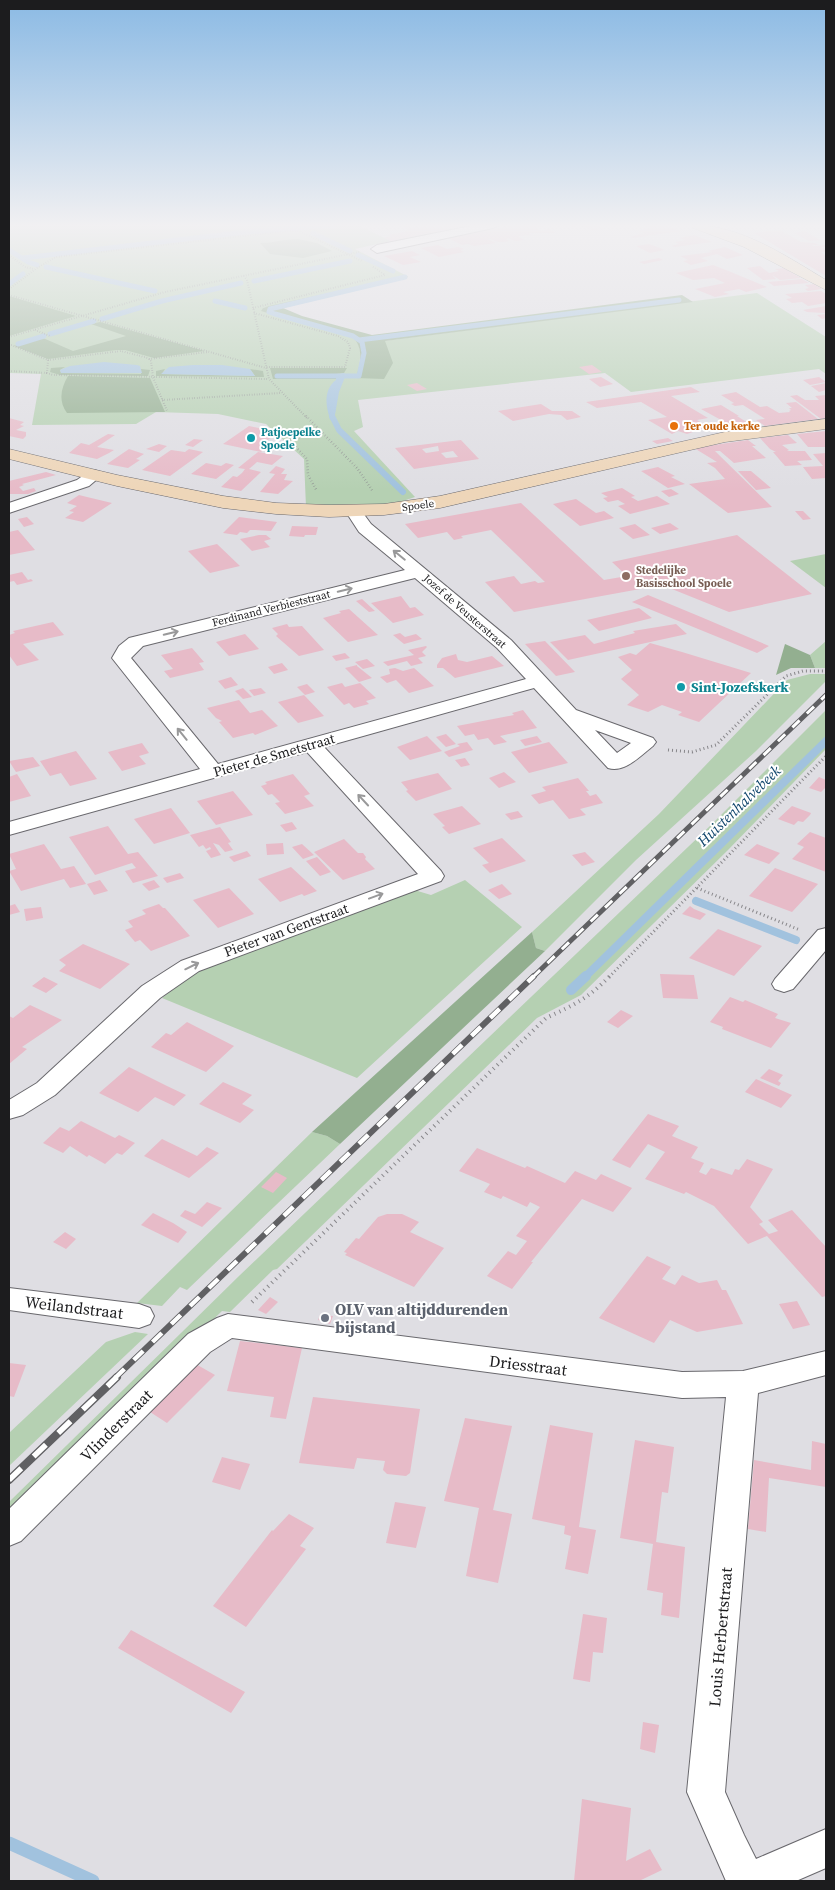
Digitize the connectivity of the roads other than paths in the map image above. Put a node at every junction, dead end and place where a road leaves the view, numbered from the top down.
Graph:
1 (826, 424) edge
2 (9, 454) edge
3 (94, 476) junction
4 (9, 508) edge
5 (354, 512) junction
6 (419, 572) junction
7 (539, 682) junction
8 (571, 715) junction
9 (311, 745) junction
10 (213, 772) junction
11 (9, 829) edge
12 (824, 937) edge
13 (784, 984) dead end
14 (9, 1110) edge
15 (9, 1299) edge
16 (139, 1316) dead end
17 (228, 1326) joint
18 (826, 1363) edge
19 (743, 1384) junction
20 (9, 1531) edge
21 (826, 1848) edge
22 (749, 1881) edge

1 - 5 street, Spoele
2 - 3 street, Spoele
3 - 4 street
3 - 5 street, Spoele
6 -> 5 street, Jozef de Veusterstraat
6 - 7 street, Jozef de Veusterstraat
10 -> 6 street, Ferdinand Verbieststraat
7 - 8 street, Jozef de Veusterstraat
7 - 9 street, Pieter de Smetstraat
8 - 8 street, Jozef de Veusterstraat
9 - 10 street, Pieter de Smetstraat
14 -> 9 street, Pieter van Gentstraat
10 - 11 street, Pieter de Smetstraat
12 - 13 street
15 - 16 street, Weilandstraat
17 - 19 street, Driesstraat
17 - 20 street, Vlinderstraat
18 - 19 street, Driesstraat
19 - 22 street, Louis Herbertstraat
21 - 22 street

